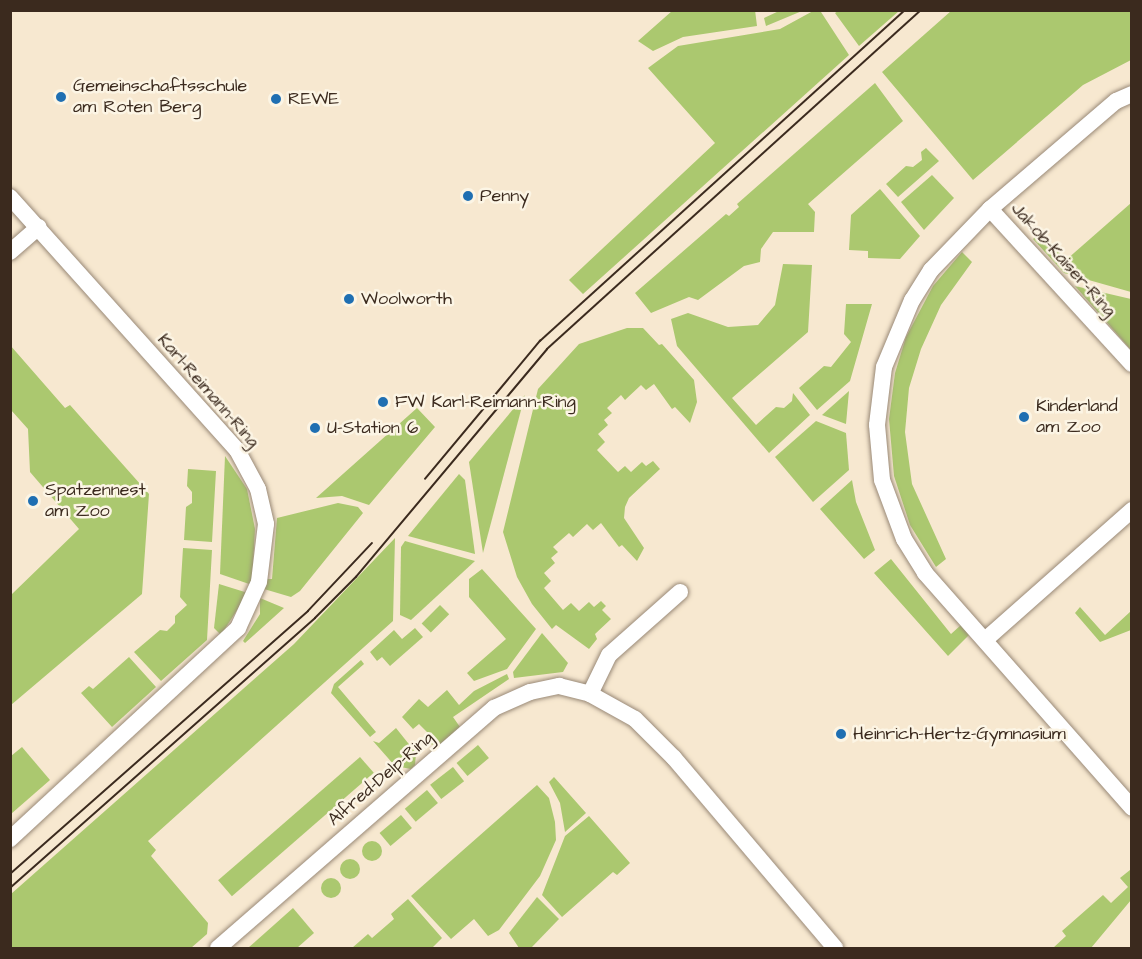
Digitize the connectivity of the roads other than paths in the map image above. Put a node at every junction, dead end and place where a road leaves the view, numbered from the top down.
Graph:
1 (1131, 94) edge
2 (10, 197) edge
3 (990, 209) junction
4 (39, 227) junction
5 (10, 252) edge
6 (1131, 364) edge
7 (1131, 510) edge
8 (680, 592) dead end
9 (985, 640) junction
10 (590, 694) junction
11 (1131, 808) edge
12 (10, 839) edge
13 (218, 948) edge
14 (835, 948) edge

1 - 3 street, Jakob-Kaiser-Ring
2 - 4 street, Karl-Reimann-Ring
3 - 6 street, Jakob-Kaiser-Ring
3 - 9 street, Jakob-Kaiser-Ring
4 - 5 street
4 - 12 street, Karl-Reimann-Ring
7 - 9 street
8 - 10 street
9 - 11 street, Jakob-Kaiser-Ring
10 - 13 street, Alfred-Delp-Ring
10 - 14 street, Alfred-Delp-Ring

